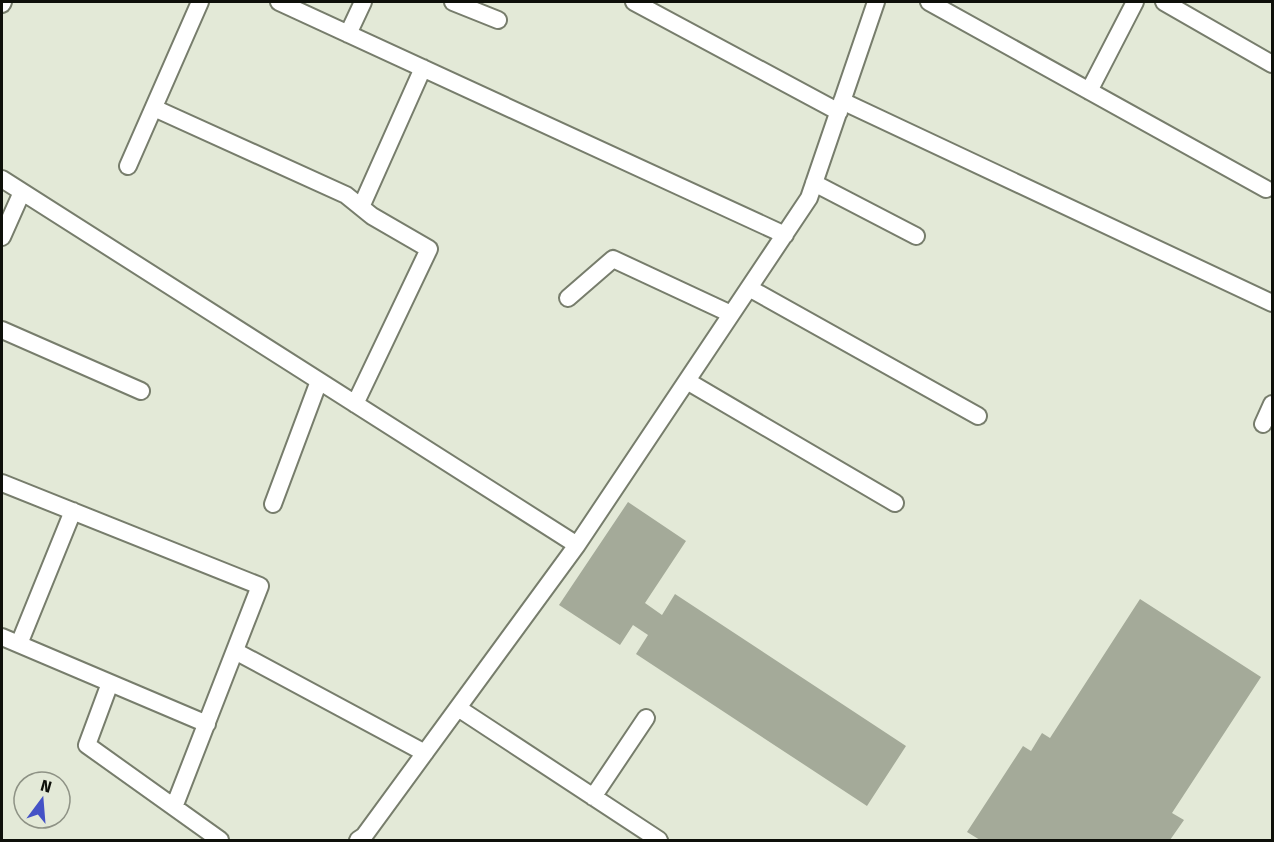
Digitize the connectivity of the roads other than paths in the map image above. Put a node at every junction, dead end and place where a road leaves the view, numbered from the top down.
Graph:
1 (200, 2) edge
2 (279, 2) edge
3 (363, 2) edge
4 (453, 2) edge
5 (634, 2) edge
6 (876, 2) edge
7 (928, 2) edge
8 (1135, 2) edge
9 (1164, 2) edge
10 (498, 20) dead end
11 (348, 34) junction
12 (1272, 64) edge
13 (423, 68) junction
14 (1089, 91) junction
15 (840, 107) junction
16 (154, 108) junction
17 (128, 166) dead end
18 (2, 179) edge
19 (814, 183) junction
20 (1266, 189) dead end
21 (22, 192) junction
22 (361, 207) junction
23 (785, 235) junction
24 (916, 236) dead end
25 (2, 237) edge
26 (749, 288) junction
27 (568, 298) dead end
28 (1272, 303) edge
29 (732, 314) junction
30 (2, 330) edge
31 (319, 381) junction
32 (687, 381) junction
33 (141, 392) dead end
34 (355, 404) junction
35 (1272, 404) edge
36 (978, 416) dead end
37 (1263, 424) dead end
38 (2, 483) edge
39 (895, 503) dead end
40 (273, 504) dead end
41 (73, 512) junction
42 (577, 545) junction
43 (2, 637) edge
44 (19, 644) junction
45 (235, 651) junction
46 (110, 683) junction
47 (458, 708) junction
48 (646, 718) dead end
49 (207, 724) junction
50 (424, 753) junction
51 (593, 797) junction
52 (174, 807) junction
53 (220, 840) edge
54 (358, 840) edge
55 (659, 840) edge

1 - 16 street
2 - 11 street
3 - 11 street
4 - 10 street
5 - 15 street
6 - 15 street
7 - 14 street
8 - 14 street
9 - 12 street
11 - 13 street
13 - 22 street
13 - 23 street
14 - 20 street
15 - 19 street
15 - 28 street
16 - 17 street
16 - 22 street
18 - 21 street
19 - 23 street
19 - 24 street
21 - 25 street
21 - 31 street
22 - 34 street
23 - 26 street
26 - 29 street
26 - 36 street
27 - 29 street
29 - 32 street
30 - 33 street
31 - 34 street
31 - 40 street
32 - 39 street
32 - 42 street
34 - 42 street
35 - 37 street
38 - 41 street
41 - 44 street
41 - 45 street
42 - 47 street
43 - 44 street
44 - 46 street
45 - 49 street
45 - 50 street
46 - 49 street
46 - 52 street
47 - 50 street
47 - 51 street
48 - 51 street
49 - 52 street
50 - 54 street
51 - 55 street
52 - 53 street

